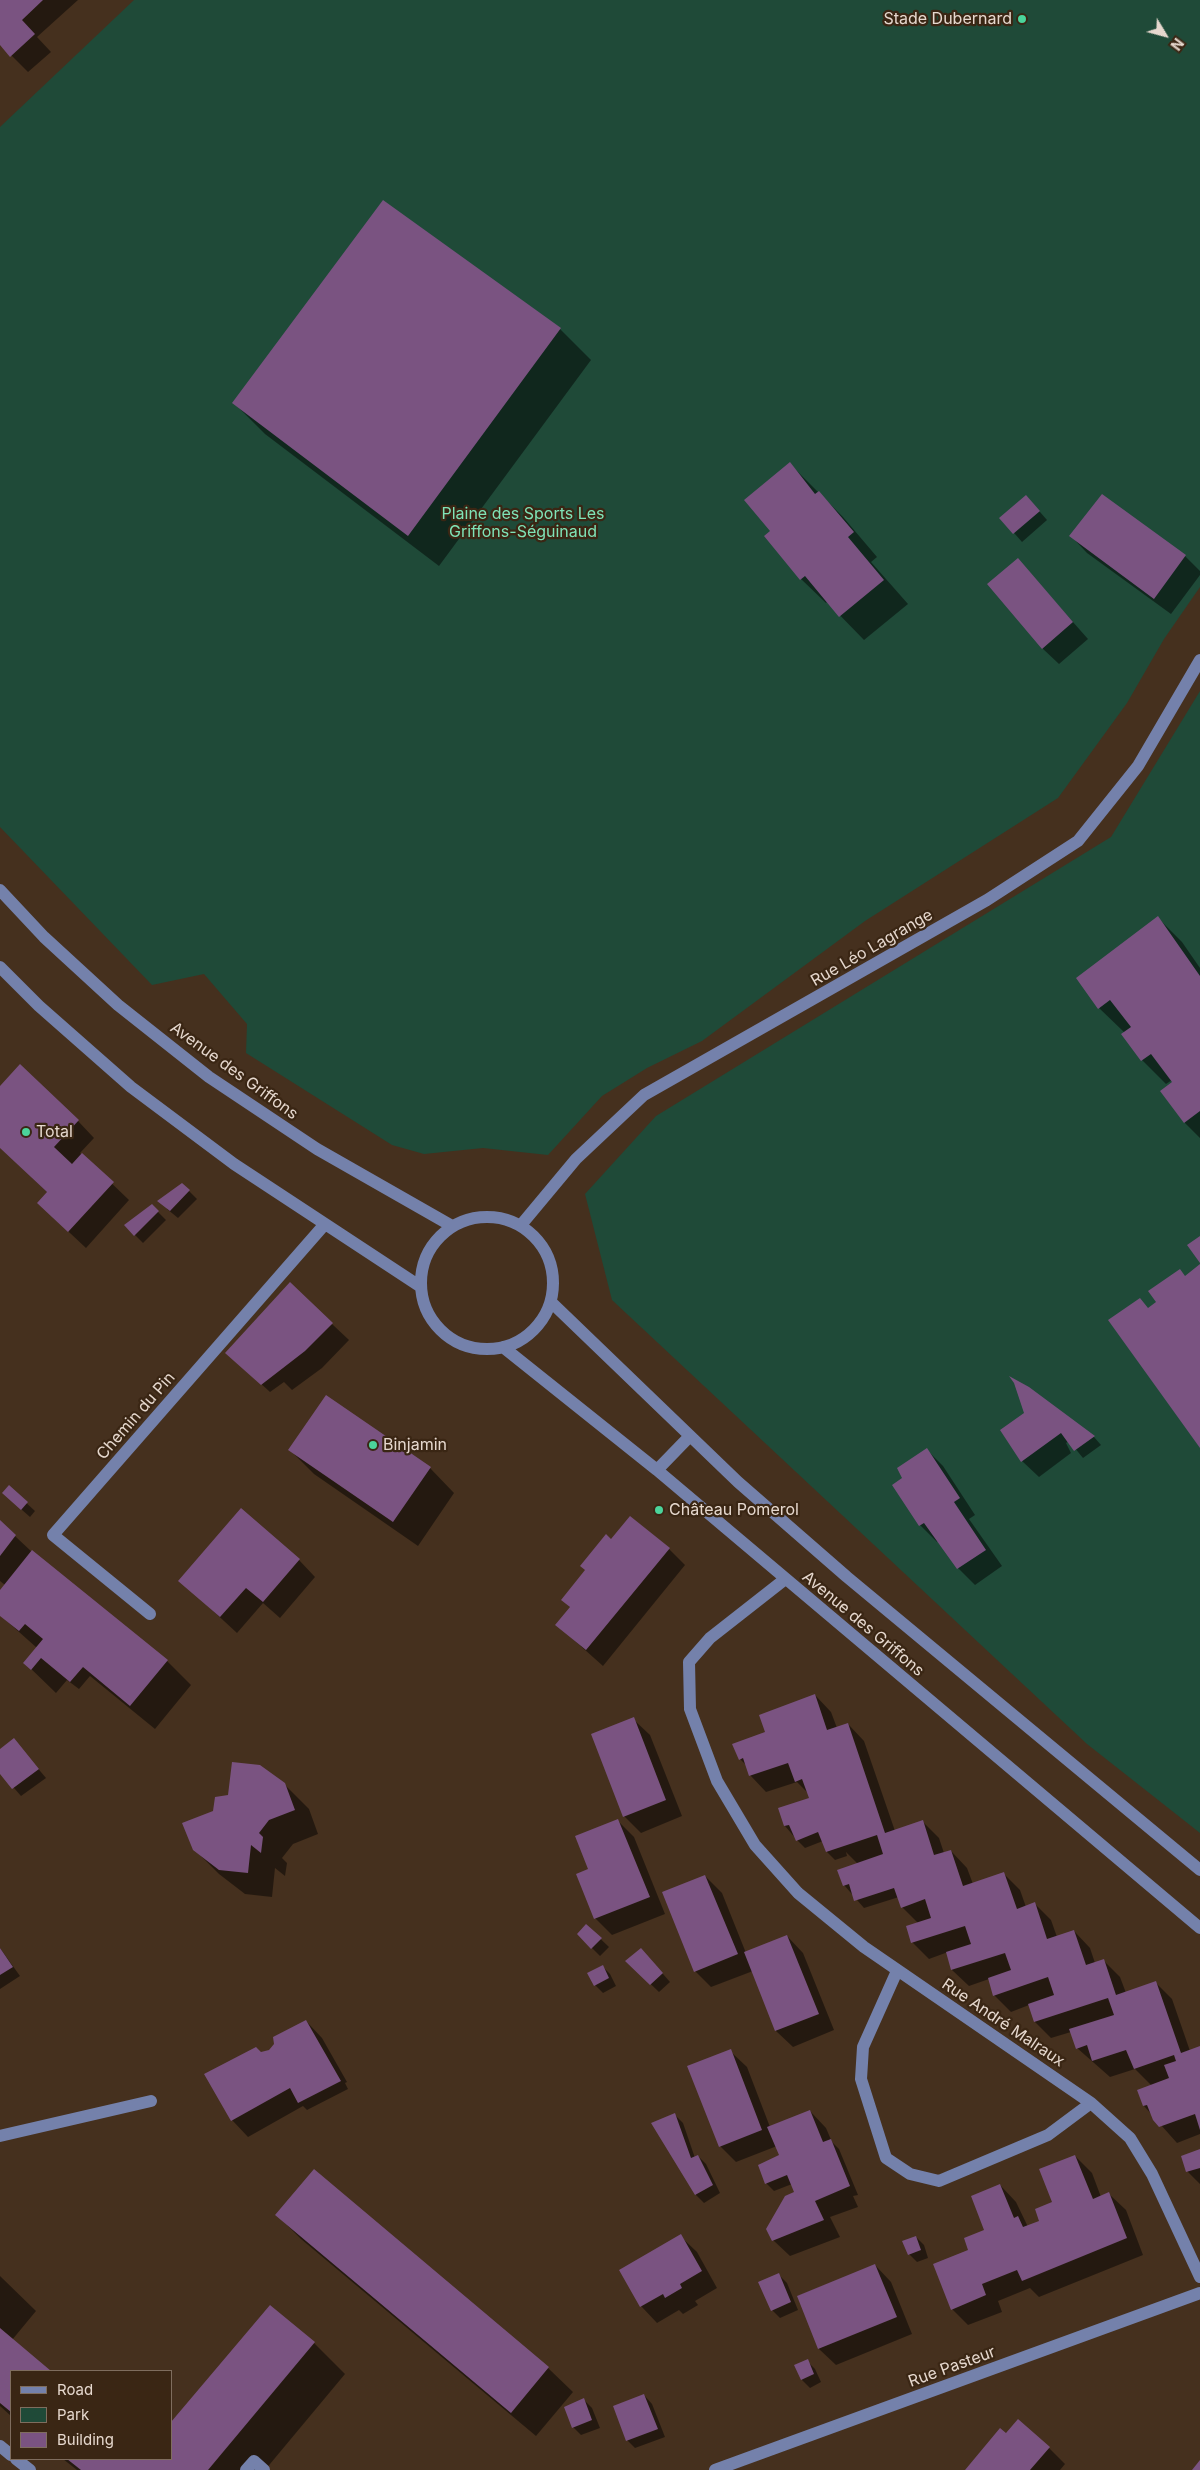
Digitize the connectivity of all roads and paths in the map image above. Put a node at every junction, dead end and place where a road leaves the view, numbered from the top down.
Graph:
1 (1200, 660) edge
2 (0, 890) edge
3 (0, 967) edge
4 (324, 1224) junction
5 (521, 1225) junction
6 (452, 1226) junction
7 (420, 1287) junction
8 (551, 1302) junction
9 (503, 1347) junction
10 (690, 1436) junction
11 (656, 1470) junction
12 (784, 1580) junction
13 (150, 1614) dead end
14 (1200, 1870) edge
15 (1200, 1928) edge
16 (898, 1970) junction
17 (151, 2100) dead end
18 (1091, 2103) junction
19 (0, 2136) edge
20 (1200, 2277) edge
21 (1200, 2293) edge
22 (0, 2446) edge
23 (10, 2454) edge
24 (17, 2460) edge
25 (30, 2470) edge
26 (246, 2470) edge
27 (264, 2470) edge
28 (714, 2470) edge

1 - 5 street, Rue Léo Lagrange
2 - 6 street, Avenue des Griffons
3 - 4 street
4 - 7 street
4 - 13 street, Chemin du Pin
5 - 6 street
5 - 8 street
6 - 7 street
7 - 9 street
8 - 9 street
8 - 10 street, Avenue des Griffons
9 - 11 street, Avenue des Griffons
10 - 11 street
10 - 14 street, Avenue des Griffons
11 - 12 street, Avenue des Griffons
12 - 15 street, Avenue des Griffons
12 - 16 street, Rue André Malraux
16 - 18 street, Rue André Malraux
16 - 18 street
17 - 19 street
18 - 20 street, Rue André Malraux
21 - 28 street, Rue Pasteur
22 - 23 street
24 - 25 street
26 - 27 street

